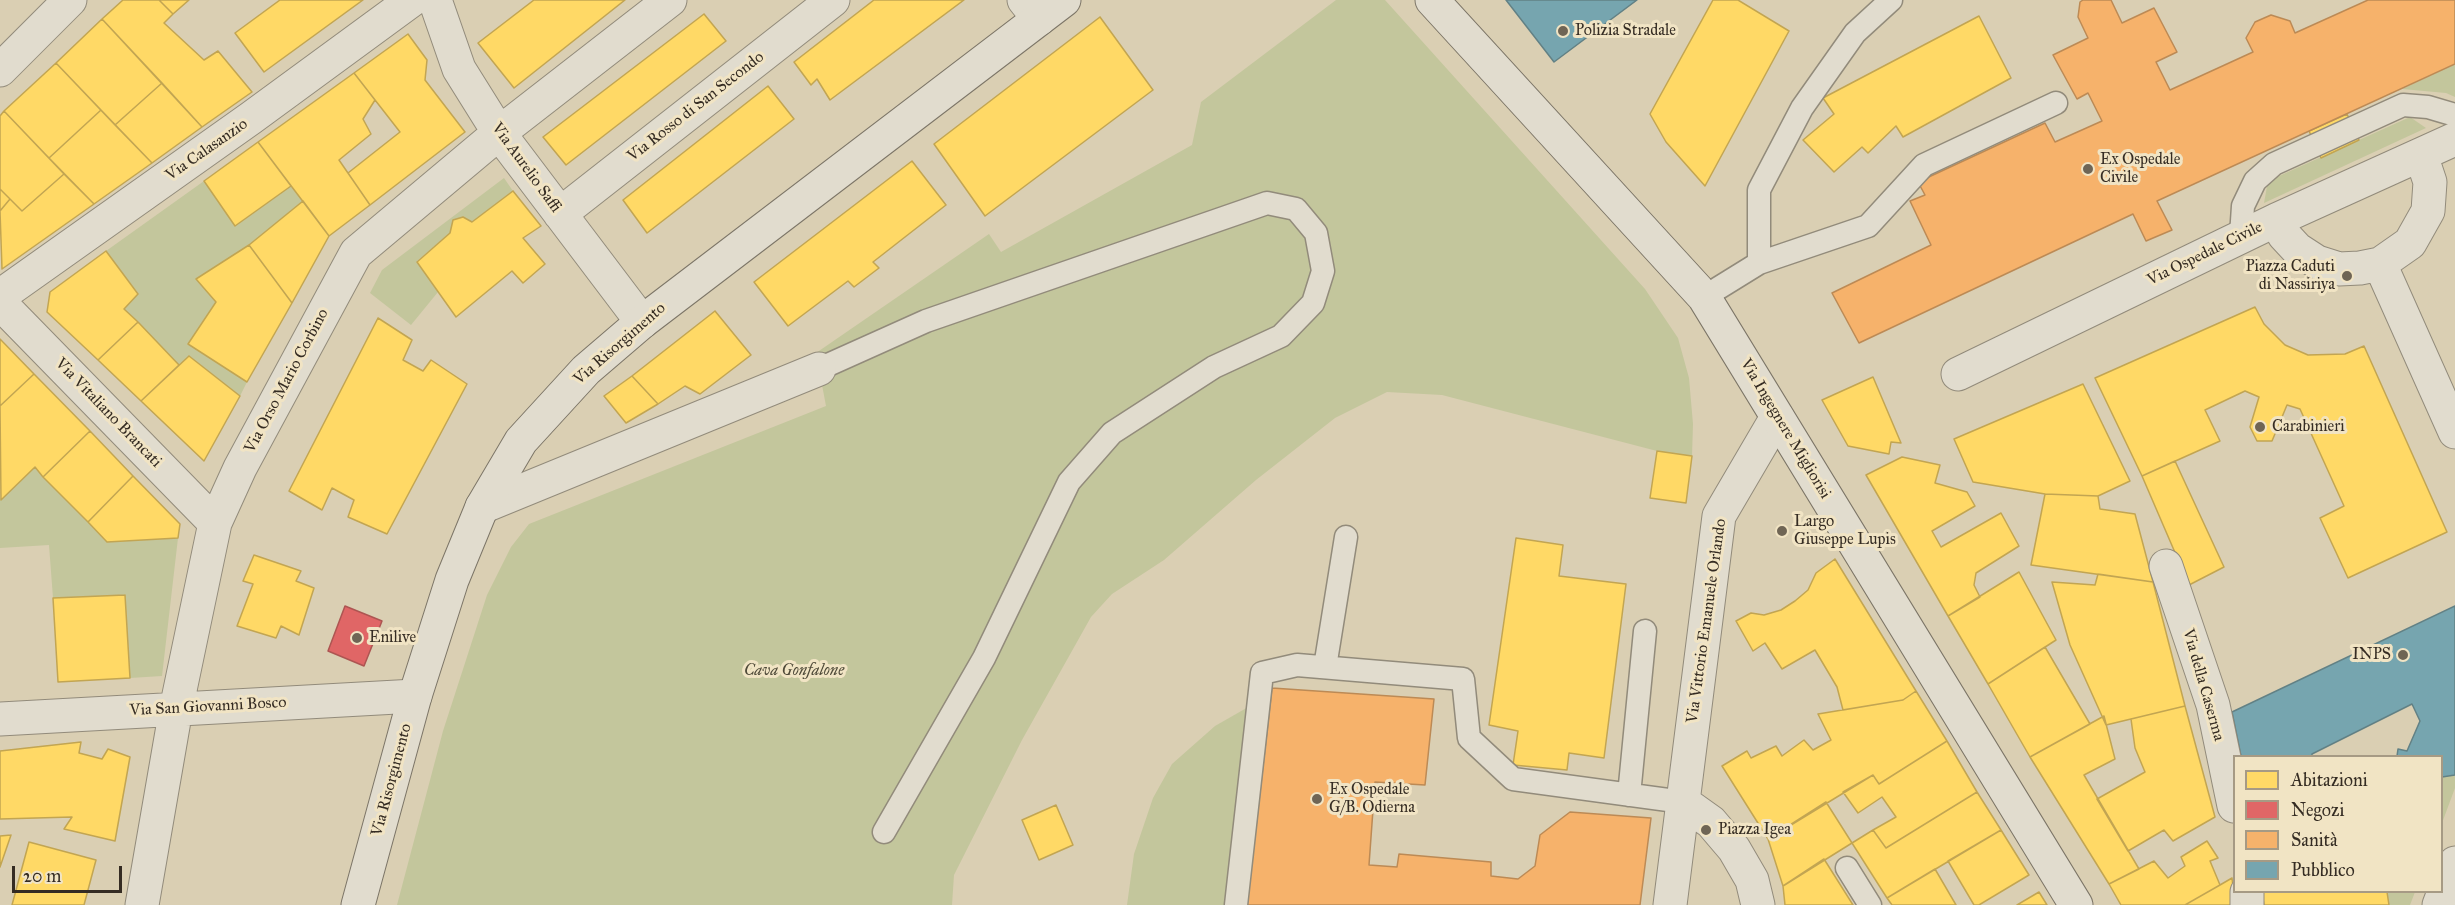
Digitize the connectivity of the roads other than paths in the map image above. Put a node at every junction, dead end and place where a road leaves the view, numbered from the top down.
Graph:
1 (70, 0) edge
2 (412, 0) edge
3 (435, 0) edge
4 (670, 0) edge
5 (832, 0) edge
6 (1432, 0) edge
7 (1891, 0) edge
8 (1042, 6) edge
9 (0, 70) edge
10 (2056, 103) dead end
11 (2455, 115) edge
12 (499, 133) junction
13 (2455, 140) edge
14 (2421, 155) junction
15 (560, 214) junction
16 (2276, 220) junction
17 (2241, 236) junction
18 (1759, 263) junction
19 (2380, 264) junction
20 (0, 296) edge
21 (1704, 297) junction
22 (0, 303) edge
23 (642, 322) junction
24 (819, 369) joint
25 (1958, 374) dead end
26 (1777, 417) junction
27 (2455, 432) edge
28 (482, 507) junction
29 (215, 523) junction
30 (1346, 537) dead end
31 (2166, 566) dead end
32 (1645, 630) dead end
33 (1325, 668) junction
34 (415, 696) junction
35 (176, 709) junction
36 (0, 719) edge
37 (1629, 795) junction
38 (2233, 797) edge
39 (1683, 802) junction
40 (884, 832) dead end
41 (2455, 863) edge
42 (1847, 868) dead end
43 (142, 905) edge
44 (358, 905) edge
45 (1236, 905) edge
46 (1670, 905) edge
47 (1758, 905) edge
48 (1870, 905) edge
49 (2076, 905) edge
50 (2439, 905) edge

1 - 9 street
2 - 20 street, Via Calasanzio
3 - 12 street, Via Aurelio Saffi
4 - 12 street, Via Orso Mario Corbino
5 - 15 street, Via Rosso di San Secondo
6 - 21 street, Via Ingegnere Migliorisi
7 - 18 lane
8 - 23 street, Via Risorgimento
10 - 18 lane
11 - 17 lane
12 - 15 street, Via Aurelio Saffi
12 - 29 street, Via Orso Mario Corbino
13 - 14 street, Via Ospedale Civile
14 - 16 street, Via Ospedale Civile
14 - 19 street
15 - 23 street, Via Aurelio Saffi
16 - 17 street, Via Ospedale Civile
16 - 19 street
17 - 25 street, Via Ospedale Civile
18 - 21 lane
19 - 27 street
21 - 26 street, Via Ingegnere Migliorisi
22 - 29 street, Via Vitaliano Brancati
23 - 28 street, Via Risorgimento
24 - 28 street
24 - 40 lane
26 - 39 street, Via Vittorio Emanuele Orlando
26 - 49 street, Via Ingegnere Migliorisi
28 - 34 street, Via Risorgimento
29 - 35 street, Via Orso Mario Corbino
30 - 33 lane
31 - 38 street, Via della Caserma
32 - 37 lane
33 - 37 lane
33 - 45 lane
34 - 35 street, Via San Giovanni Bosco
34 - 44 street, Via Risorgimento
35 - 36 street, Via San Giovanni Bosco
35 - 43 street, Via Orso Mario Corbino
37 - 39 lane
39 - 46 street, Via Vittorio Emanuele Orlando
39 - 47 street
41 - 50 street
42 - 48 lane

